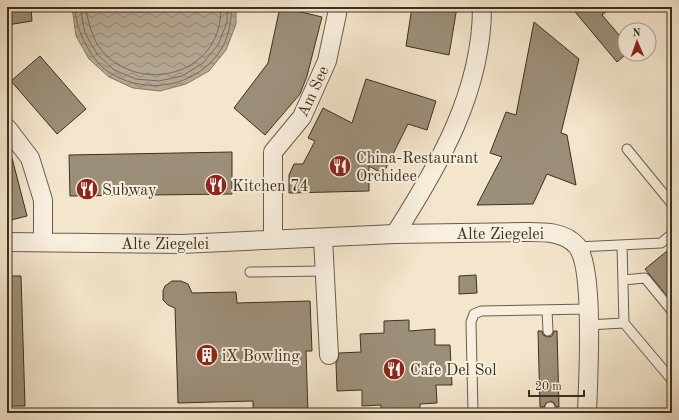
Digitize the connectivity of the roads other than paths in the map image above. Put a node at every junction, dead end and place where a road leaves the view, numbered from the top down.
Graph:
1 (337, 7) edge
2 (482, 7) edge
3 (7, 128) edge
4 (627, 149) dead end
5 (672, 204) edge
6 (395, 234) junction
7 (672, 234) edge
8 (323, 238) junction
9 (273, 240) junction
10 (7, 242) edge
11 (43, 242) junction
12 (622, 245) junction
13 (577, 247) junction
14 (325, 271) junction
15 (250, 272) dead end
16 (623, 280) junction
17 (547, 310) junction
18 (672, 311) edge
19 (588, 317) junction
20 (624, 323) junction
21 (548, 332) dead end
22 (329, 355) dead end
23 (672, 380) edge
24 (590, 410) edge
25 (473, 413) edge

1 - 9 street, Am See
2 - 6 street
3 - 11 street
4 - 5 lane
6 - 8 street, Alte Ziegelei
6 - 13 street, Alte Ziegelei
7 - 12 lane
8 - 9 street, Alte Ziegelei
8 - 14 street
9 - 11 street, Alte Ziegelei
10 - 11 street, Alte Ziegelei
12 - 13 lane
12 - 16 lane
13 - 19 street
14 - 15 lane
14 - 22 street
16 - 18 lane
16 - 20 lane
17 - 19 lane
17 - 21 lane
17 - 25 lane
19 - 20 lane
19 - 24 street
20 - 23 lane

